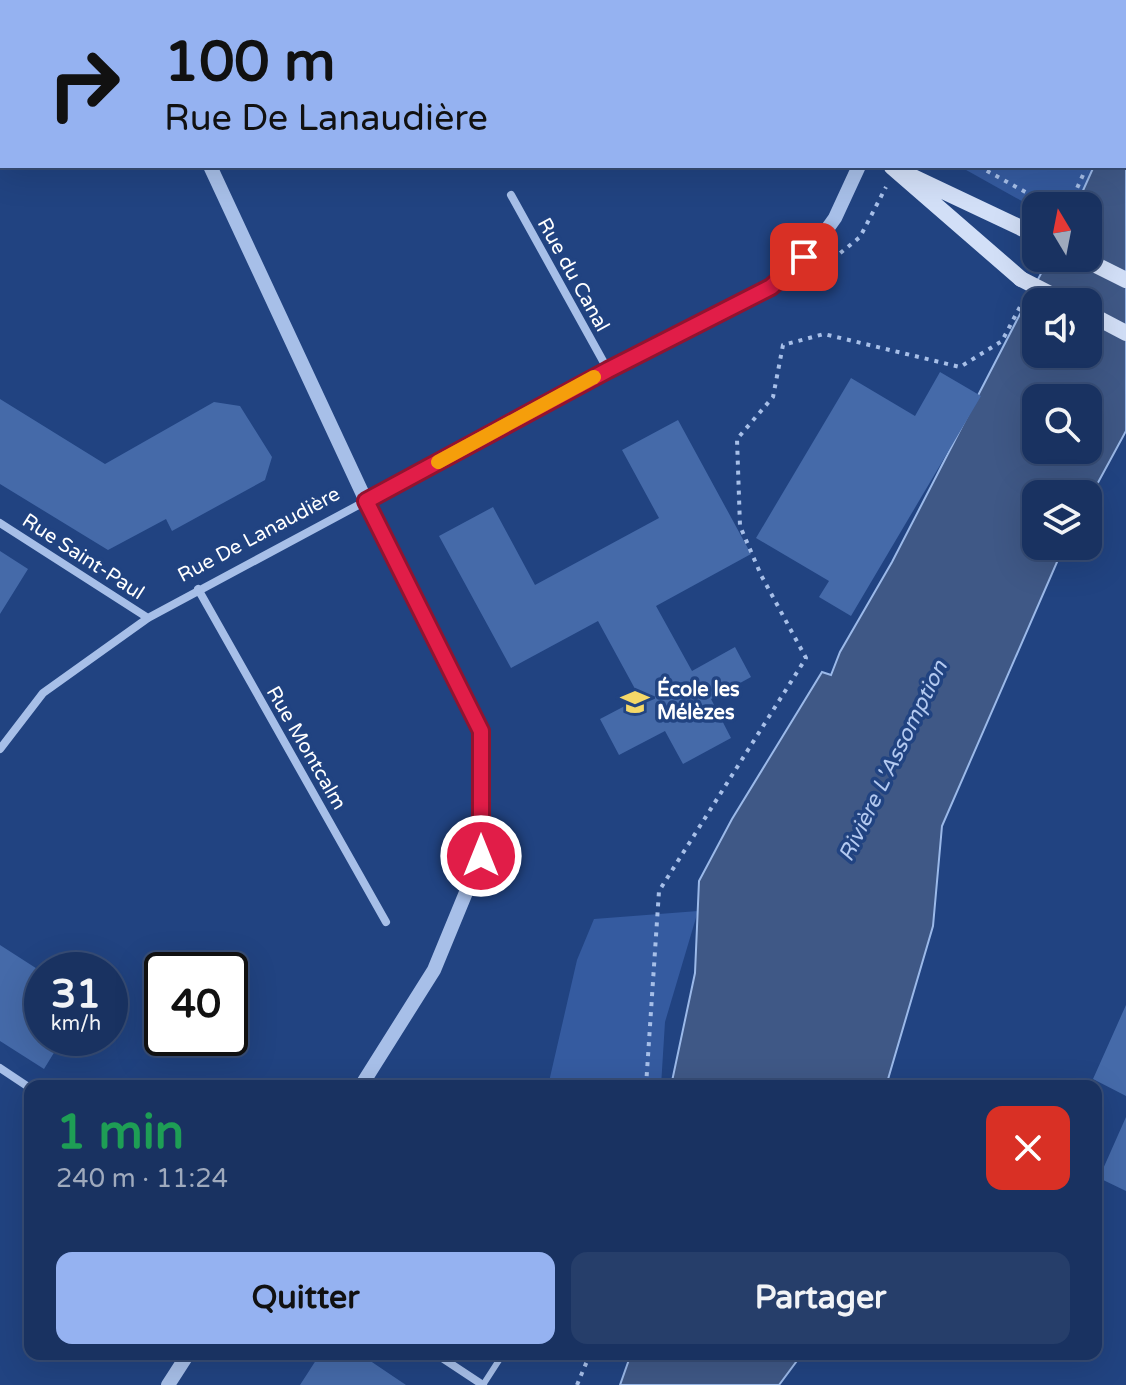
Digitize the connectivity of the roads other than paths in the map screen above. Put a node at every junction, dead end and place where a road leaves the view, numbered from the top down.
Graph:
1 (211, 168) edge
2 (858, 168) edge
3 (893, 168) edge
4 (895, 168) edge
5 (511, 195) dead end
6 (1022, 228) edge
7 (1102, 268) edge
8 (1126, 280) edge
9 (1039, 288) edge
10 (1102, 320) edge
11 (1126, 333) edge
12 (608, 370) junction
13 (366, 501) junction
14 (0, 523) edge
15 (198, 589) junction
16 (148, 618) junction
17 (0, 749) edge
18 (386, 922) dead end
19 (0, 1068) edge
20 (365, 1080) edge
21 (24, 1084) edge
22 (184, 1360) edge
23 (445, 1360) edge
24 (499, 1360) edge
25 (168, 1385) edge
26 (483, 1385) edge

1 - 13 street
2 - 12 street, Rue De Lanaudière
3 - 9 main road, bridge
4 - 6 main road
5 - 12 street, Rue du Canal
7 - 8 main road
10 - 11 main road
12 - 13 street, Rue De Lanaudière
13 - 15 street, Rue De Lanaudière
13 - 20 street
14 - 16 street, Rue Saint-Paul
15 - 16 street, Rue De Lanaudière
15 - 18 street, Rue Montcalm
16 - 17 street, Rue De Lanaudière
19 - 21 street
22 - 25 street
23 - 26 street
24 - 26 lane

